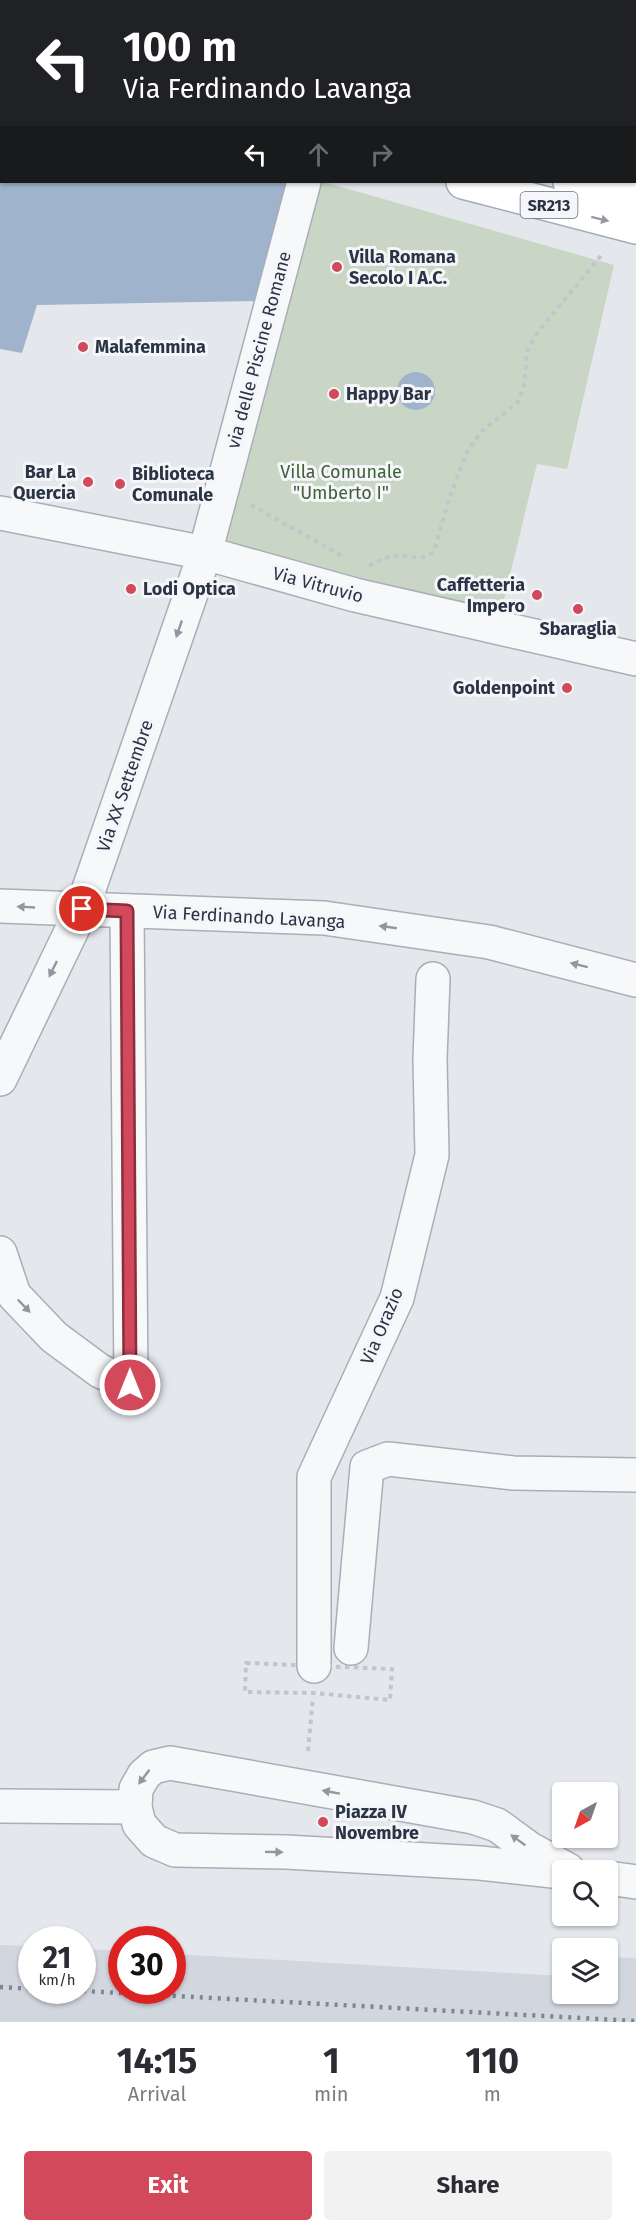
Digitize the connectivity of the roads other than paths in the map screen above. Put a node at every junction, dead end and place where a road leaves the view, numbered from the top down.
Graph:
1 (304, 183) edge
2 (466, 183) edge
3 (574, 183) edge
4 (636, 198) edge
5 (625, 238) edge
6 (0, 513) edge
7 (205, 554) junction
8 (636, 659) edge
9 (0, 906) edge
10 (82, 909) junction
11 (127, 911) junction
12 (433, 979) dead end
13 (636, 980) edge
14 (0, 1078) edge
15 (0, 1254) edge
16 (367, 1467) junction
17 (636, 1475) edge
18 (314, 1477) junction
19 (351, 1648) dead end
20 (311, 1682) road end
21 (3, 1803) edge
22 (135, 1807) junction
23 (552, 1861) edge
24 (552, 1871) edge
25 (618, 1879) edge
26 (636, 1882) edge

1 - 7 street, via delle Piscine Romane
2 -> 5 main road, SR213
3 - 4 main road, SR213
6 - 7 street, Via Vitruvio
7 - 8 street, Via Vitruvio
7 -> 10 street, Via XX Settembre
10 -> 9 street, Via Ferdinando Lavanga
10 - 11 street, Via Ferdinando Lavanga
10 -> 14 street, Via XX Settembre
13 -> 11 street, Via Ferdinando Lavanga
15 -> 11 street
12 - 18 street, Via Orazio
16 - 17 street
16 - 18 street
16 - 19 street
18 - 20 street, Via Orazio
21 - 22 street
23 -> 22 street
22 -> 24 street
25 - 26 street

